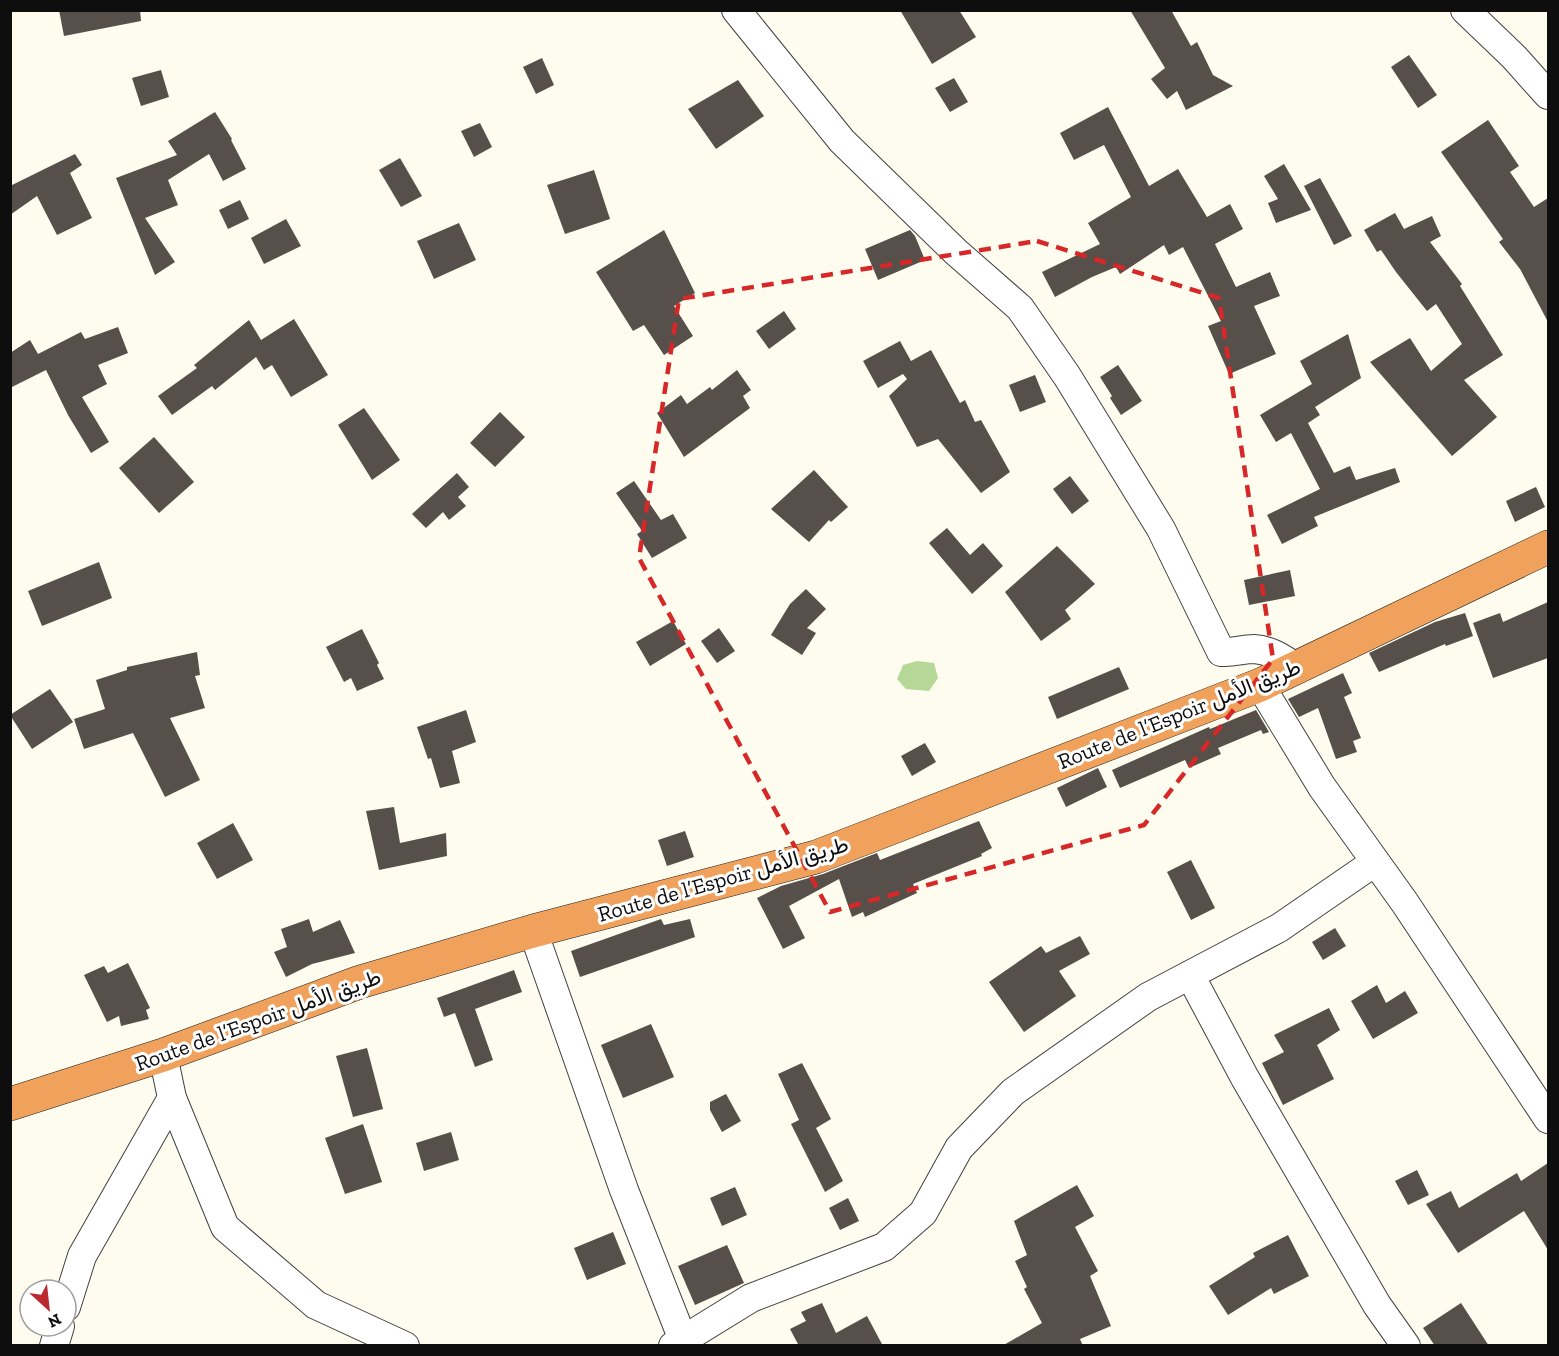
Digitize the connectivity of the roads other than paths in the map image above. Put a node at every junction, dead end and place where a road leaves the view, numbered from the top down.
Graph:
1 (736, 10) edge
2 (1464, 10) edge
3 (1548, 95) edge
4 (1548, 547) edge
5 (1297, 668) junction
6 (1260, 685) junction
7 (1375, 862) junction
8 (533, 931) junction
9 (1190, 975) junction
10 (163, 1055) junction
11 (172, 1098) junction
12 (10, 1104) edge
13 (1548, 1119) edge
14 (75, 1278) edge
15 (678, 1342) edge
16 (405, 1346) edge
17 (1406, 1346) edge

1 - 5 street
2 - 3 street
4 - 5 highway, Route de l’Espoir طريق الأمل
5 - 6 highway, Route de l’Espoir طريق الأمل
6 - 7 street
6 - 8 highway, Route de l’Espoir طريق الأمل
7 - 9 street
7 - 13 street
8 - 10 highway, Route de l’Espoir طريق الأمل
8 - 15 street
9 - 15 street
9 - 17 street
10 - 11 street
10 - 12 highway, Route de l’Espoir طريق الأمل
11 - 14 street
11 - 16 street

